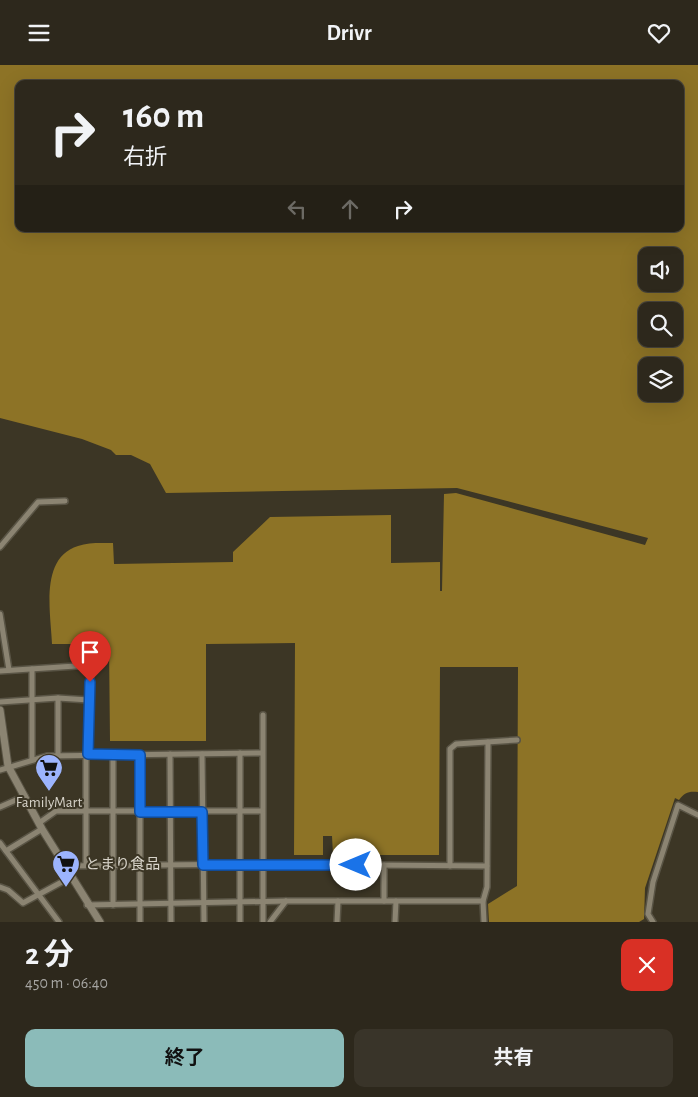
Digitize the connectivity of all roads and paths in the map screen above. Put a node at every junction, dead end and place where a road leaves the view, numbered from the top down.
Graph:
1 (65, 501) dead end
2 (0, 547) edge
3 (0, 614) edge
4 (32, 669) junction
5 (8, 670) junction
6 (0, 671) edge
7 (58, 699) junction
8 (89, 699) junction
9 (32, 701) junction
10 (0, 702) edge
11 (0, 710) edge
12 (263, 715) dead end
13 (517, 740) dead end
14 (488, 742) junction
15 (240, 753) junction
16 (262, 753) junction
17 (88, 754) junction
18 (113, 754) junction
19 (170, 754) junction
20 (202, 754) junction
21 (58, 755) junction
22 (140, 755) junction
23 (32, 759) junction
24 (8, 766) junction
25 (0, 770) edge
26 (25, 796) junction
27 (0, 807) edge
28 (86, 811) junction
29 (113, 811) junction
30 (240, 811) junction
31 (262, 811) junction
32 (140, 812) junction
33 (170, 812) junction
34 (202, 812) junction
35 (698, 815) edge
36 (40, 826) junction
37 (0, 843) edge
38 (6, 851) junction
39 (240, 864) junction
40 (262, 864) junction
41 (86, 865) junction
42 (140, 865) junction
43 (172, 865) junction
44 (203, 865) junction
45 (384, 865) junction
46 (65, 866) junction
47 (112, 866) junction
48 (450, 866) junction
49 (488, 866) junction
50 (71, 877) junction
51 (0, 887) edge
52 (38, 895) junction
53 (286, 901) junction
54 (338, 901) junction
55 (384, 901) junction
56 (396, 901) junction
57 (483, 901) junction
58 (262, 902) junction
59 (204, 903) junction
60 (240, 903) junction
61 (171, 904) junction
62 (87, 905) junction
63 (113, 905) junction
64 (141, 905) junction
65 (650, 921) edge
66 (59, 922) edge
67 (100, 922) edge
68 (140, 922) edge
69 (171, 922) edge
70 (204, 922) edge
71 (240, 922) edge
72 (263, 922) edge
73 (270, 922) edge
74 (337, 922) edge
75 (395, 922) edge
76 (484, 922) edge

1 - 2 street
3 - 5 street
4 - 5 street
4 - 8 street
4 - 9 street
5 - 6 street
7 - 8 street
7 - 9 street
7 - 21 street
8 - 17 street
9 - 10 street
9 - 23 street
11 - 24 street
12 - 16 street
13 - 14 street
14 - 48 street
14 - 49 street
15 - 16 street
15 - 20 street
15 - 30 street
16 - 31 street
17 - 18 street
17 - 21 street
17 - 28 street
18 - 22 street
18 - 29 street
19 - 20 street
19 - 22 street
19 - 33 street
20 - 34 street
21 - 23 street
22 - 32 street
23 - 24 street
24 - 25 street
24 - 26 street
26 - 27 street
26 - 36 street
28 - 29 street
28 - 36 street
28 - 41 street
29 - 32 street
29 - 47 street
30 - 31 street
30 - 34 street
30 - 39 street
31 - 40 street
32 - 33 street
32 - 42 street
33 - 34 street
33 - 43 street
34 - 44 street
35 - 65 street
36 - 38 street
36 - 46 street
37 - 38 street
38 - 52 street
39 - 40 street
39 - 44 street
39 - 60 street
40 - 45 street
40 - 58 street
41 - 46 street
41 - 47 street
42 - 43 street
42 - 47 street
42 - 64 street
43 - 44 street
43 - 61 street
44 - 59 street
45 - 48 street
45 - 55 street
46 - 50 street
47 - 63 street
48 - 49 street
49 - 57 street
50 - 52 street
50 - 62 street
51 - 52 street
52 - 66 street
53 - 54 street
53 - 58 street
53 - 73 street
54 - 55 street
54 - 74 street
55 - 56 street
56 - 57 street
56 - 75 street
57 - 76 street
58 - 60 street
58 - 72 street
59 - 60 street
59 - 61 street
59 - 70 street
60 - 71 street
61 - 64 street
61 - 69 street
62 - 63 street
62 - 67 street
63 - 64 street
64 - 68 street

